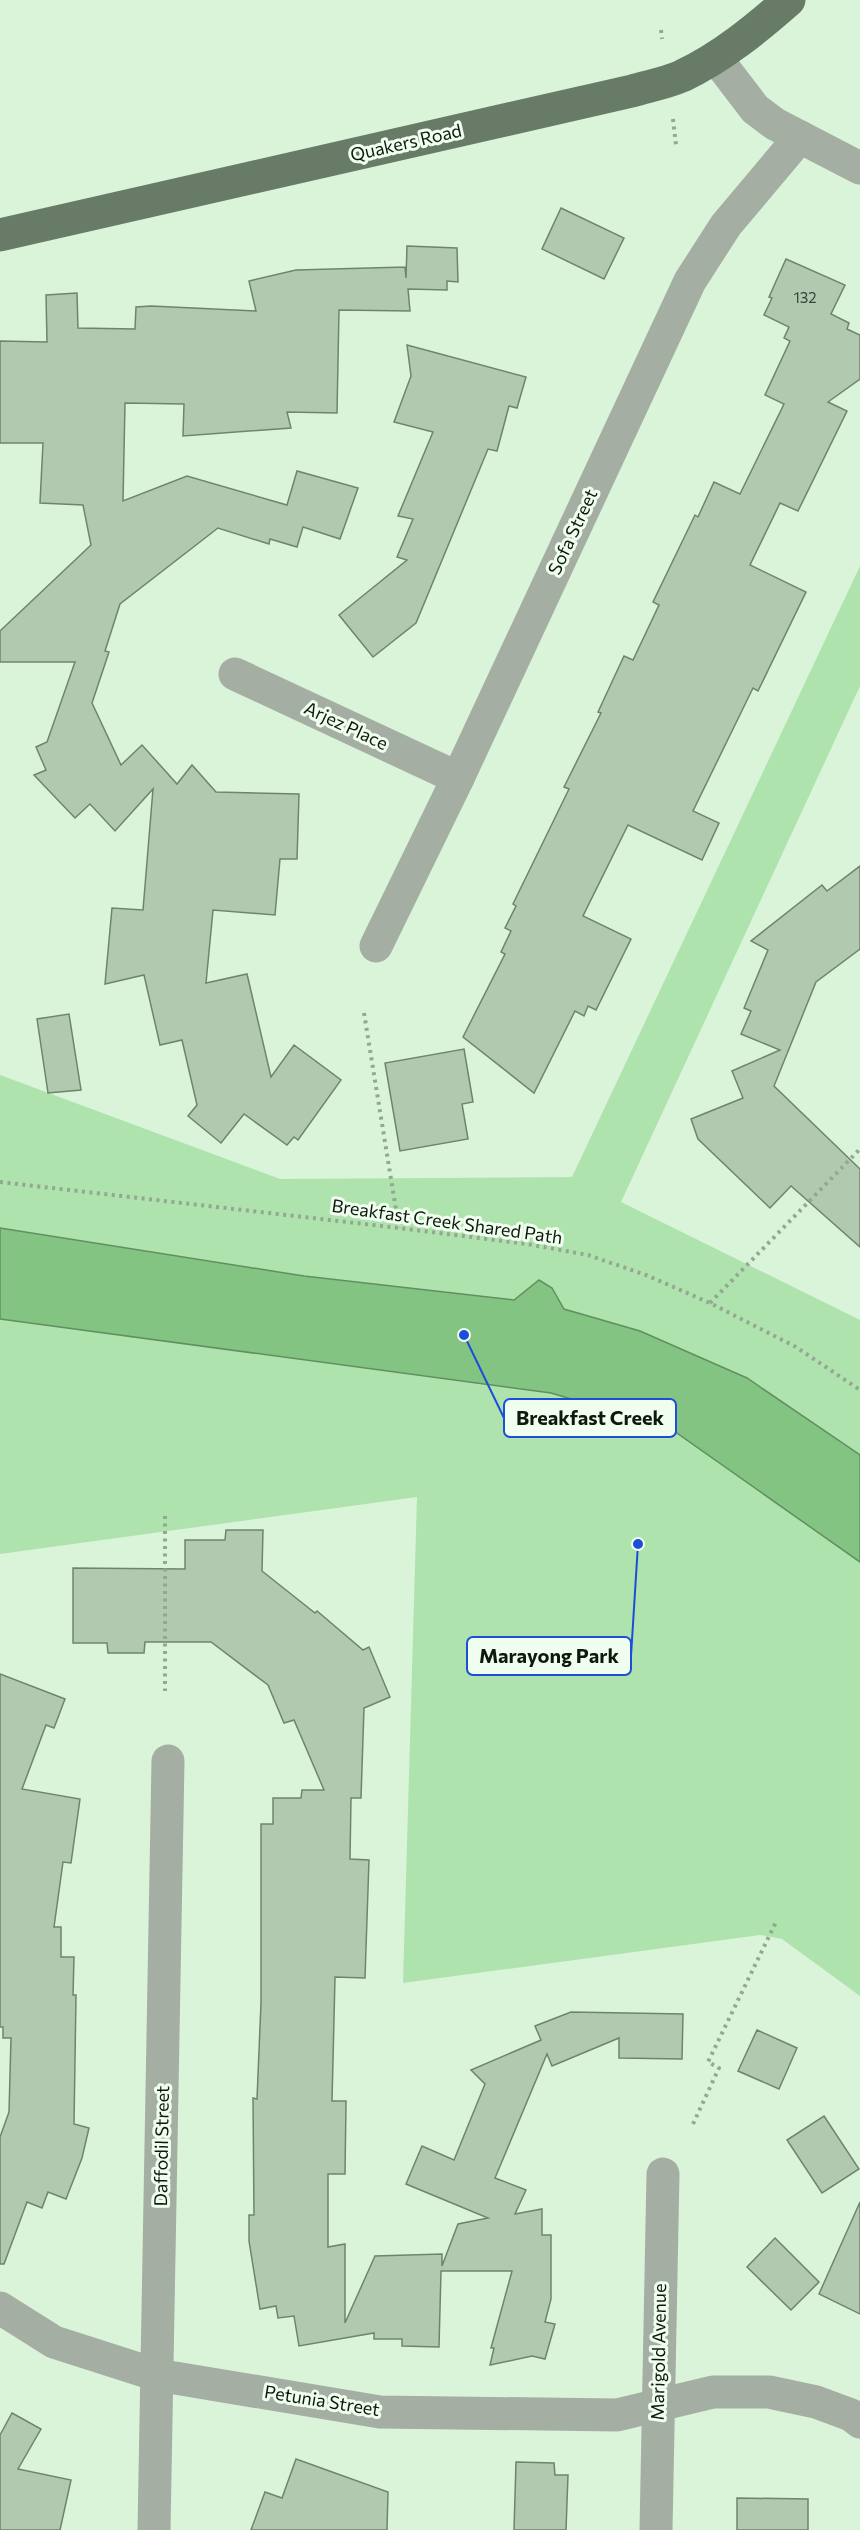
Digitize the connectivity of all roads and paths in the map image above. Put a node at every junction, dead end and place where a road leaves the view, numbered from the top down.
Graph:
1 (789, 0) edge
2 (661, 30) dead end
3 (662, 39) dead end
4 (716, 58) junction
5 (672, 118) dead end
6 (800, 137) junction
7 (676, 145) dead end
8 (860, 168) edge
9 (0, 235) edge
10 (235, 674) dead end
11 (458, 778) junction
12 (376, 946) dead end
13 (364, 1013) dead end
14 (860, 1149) edge
15 (0, 1182) edge
16 (399, 1228) junction
17 (710, 1303) junction
18 (860, 1390) edge
19 (165, 1516) dead end
20 (165, 1691) dead end
21 (168, 1761) dead end
22 (777, 1920) dead end
23 (693, 2124) dead end
24 (663, 2174) dead end
25 (0, 2308) edge
26 (157, 2375) junction
27 (658, 2405) junction
28 (860, 2422) edge
29 (154, 2530) edge
30 (656, 2530) edge

1 - 4 main road, Quakers Road
2 - 3 path
4 - 6 street
4 - 9 main road, Quakers Road
5 - 7 path
6 - 8 street
6 - 11 street, Sofa Street
10 - 11 street, Arjez Place
11 - 12 street, Sofa Street
13 - 16 path
14 - 17 path
15 - 16 path, Breakfast Creek Shared Path
16 - 17 path, Breakfast Creek Shared Path
17 - 18 path, Breakfast Creek Shared Path
19 - 20 path
21 - 26 street, Daffodil Street
22 - 23 path
24 - 27 street, Marigold Avenue
25 - 26 street, Petunia Street
26 - 27 street, Petunia Street
26 - 29 street, Daffodil Street
27 - 28 street, Petunia Street
27 - 30 street, Marigold Avenue

